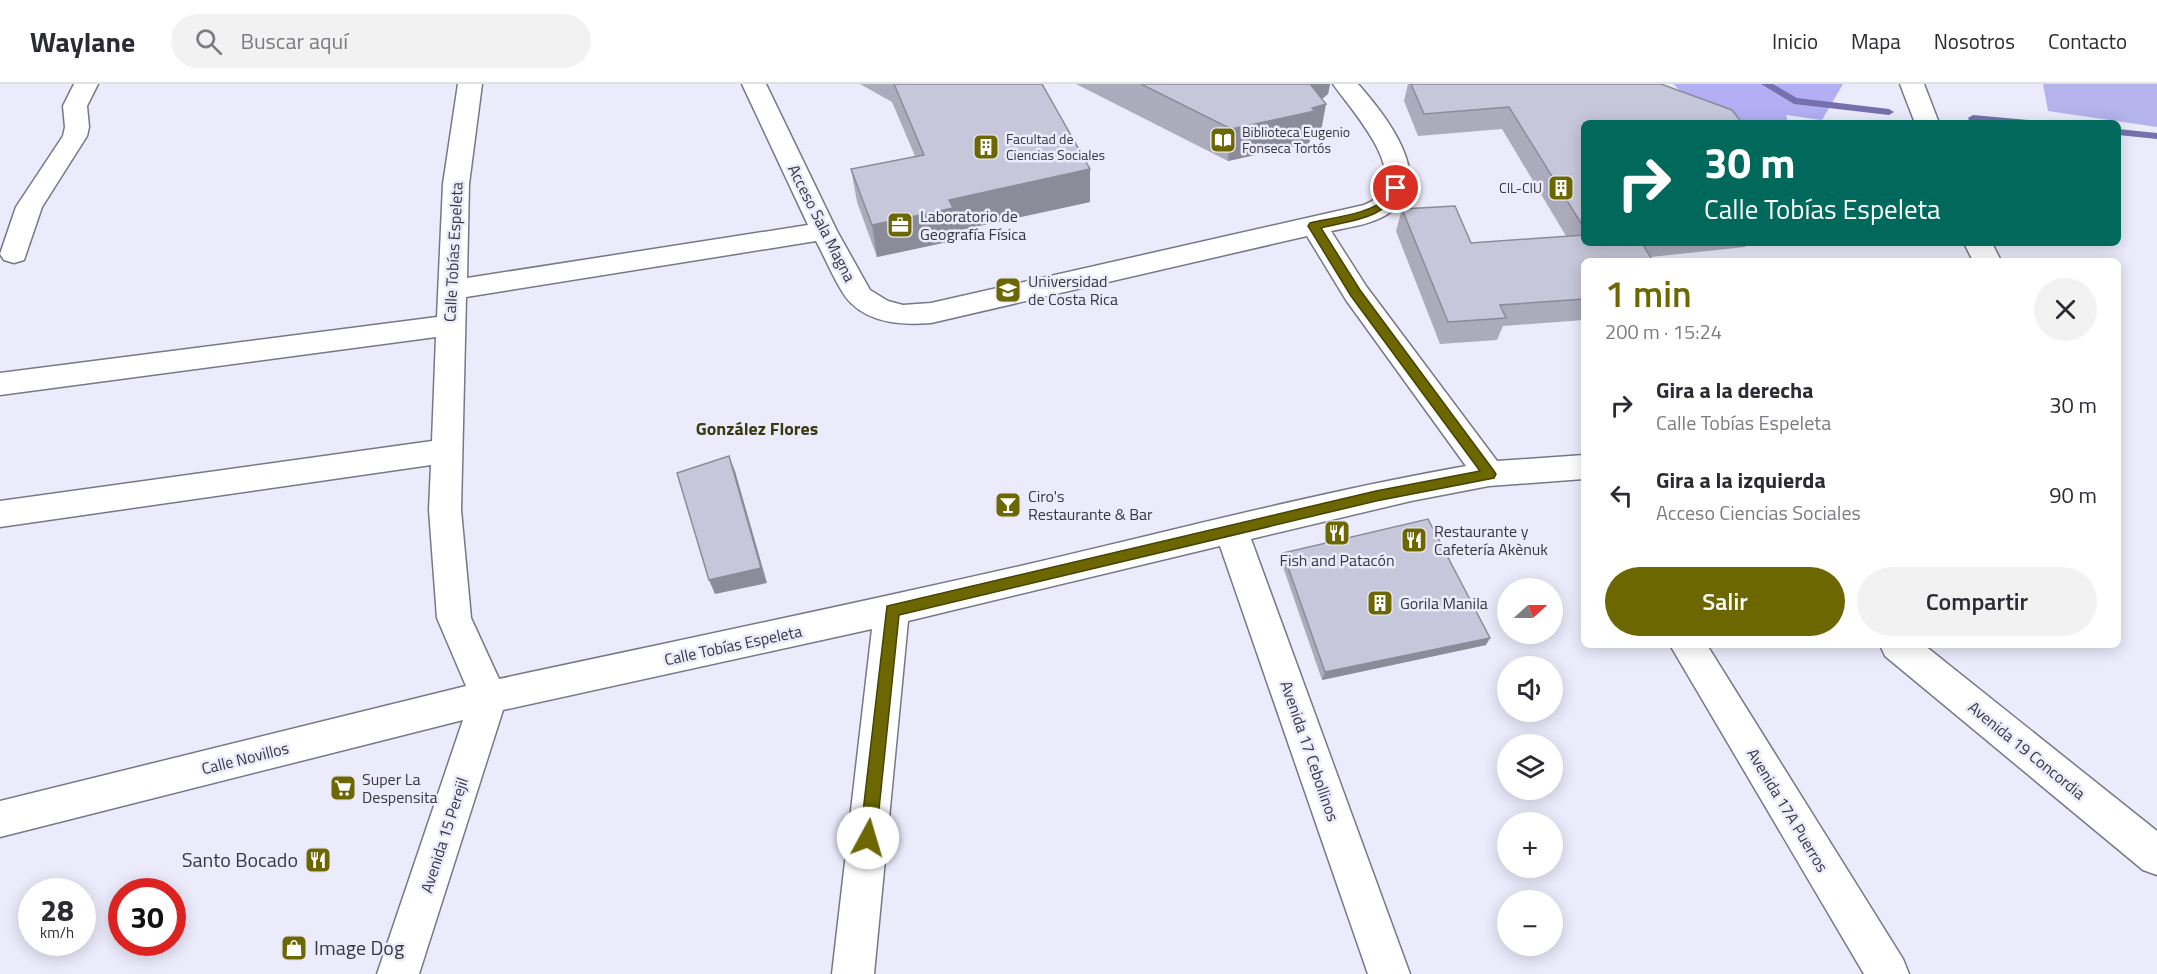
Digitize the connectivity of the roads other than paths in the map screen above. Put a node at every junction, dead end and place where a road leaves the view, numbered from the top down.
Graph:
1 (86, 84) edge
2 (470, 84) edge
3 (754, 84) edge
4 (1345, 84) edge
5 (1912, 84) edge
6 (1926, 120) edge
7 (1314, 226) junction
8 (824, 231) junction
9 (14, 254) dead end
10 (451, 290) junction
11 (450, 325) junction
12 (0, 384) edge
13 (446, 451) junction
14 (1581, 469) edge
15 (1489, 474) junction
16 (0, 514) edge
17 (1232, 529) junction
18 (892, 610) junction
19 (1690, 648) edge
20 (1902, 648) edge
21 (489, 697) junction
22 (0, 819) edge
23 (2157, 856) edge
24 (398, 974) edge
25 (853, 974) edge
26 (1389, 974) edge
27 (1888, 974) edge

1 - 9 street
2 - 10 street, Calle Tobías Espeleta
3 - 8 street, Acceso Sala Magna
4 - 7 street, Acceso Sala Magna
5 - 6 street
7 - 8 street, Acceso Sala Magna
7 - 15 street
8 - 10 street
10 - 11 street, Calle Tobías Espeleta
11 - 12 street
11 - 13 street, Calle Tobías Espeleta
13 - 16 street
13 - 21 street, Calle Tobías Espeleta
14 - 15 street, Calle Tobías Espeleta
15 - 17 street, Calle Tobías Espeleta
17 - 18 street, Calle Tobías Espeleta
17 - 26 street, Avenida 17 Cebollinos
18 - 21 street, Calle Tobías Espeleta
18 - 25 street
19 - 27 street, Avenida 17A Puerros
20 - 23 street, Avenida 19 Concordia
21 - 22 street, Calle Novillos
21 - 24 street, Avenida 15 Perejil

